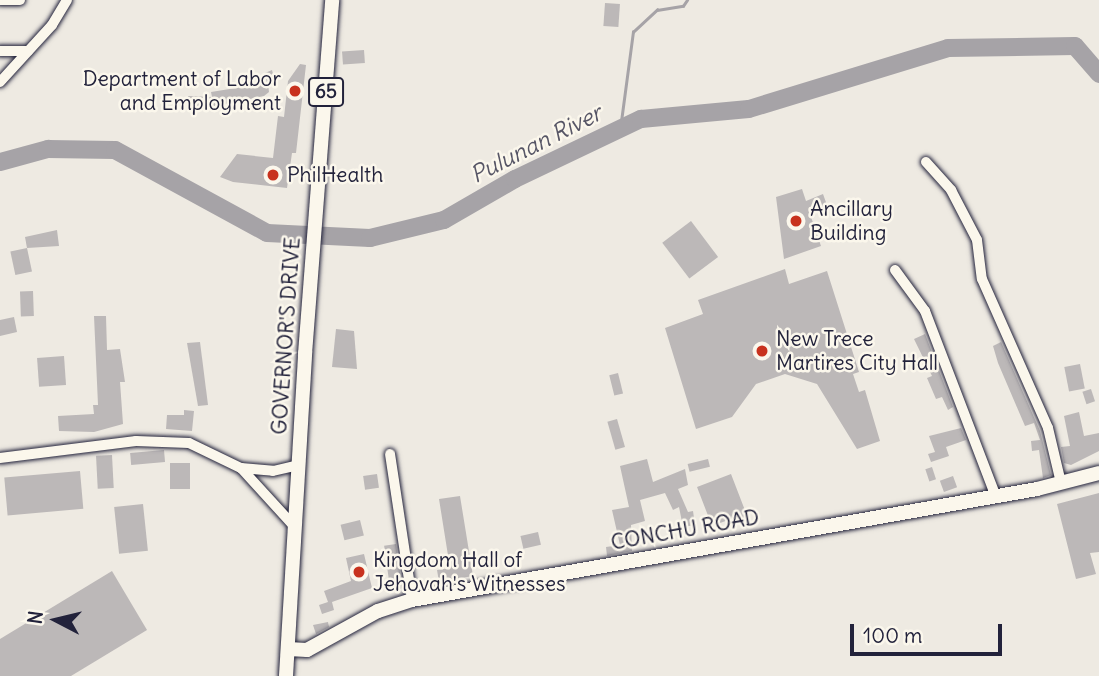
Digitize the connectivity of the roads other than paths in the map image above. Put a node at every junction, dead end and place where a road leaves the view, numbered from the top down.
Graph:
1 (0, 0) edge
2 (20, 0) edge
3 (68, 0) edge
4 (332, 0) edge
5 (0, 51) edge
6 (28, 51) junction
7 (0, 82) edge
8 (926, 162) dead end
9 (895, 270) dead end
10 (390, 454) dead end
11 (0, 458) edge
12 (298, 465) junction
13 (241, 468) junction
14 (1099, 473) edge
15 (1061, 483) junction
16 (996, 497) junction
17 (295, 526) junction
18 (412, 600) junction
19 (288, 649) junction
20 (286, 676) edge

1 - 2 street
3 - 6 street
4 - 12 main road, GOVERNOR'S DRIVE / 65
5 - 6 street
6 - 7 street
8 - 15 street
9 - 16 street
10 - 18 street
11 - 13 street
12 - 13 street
12 - 17 main road, GOVERNOR'S DRIVE / 65
13 - 17 street
14 - 15 main road, CONCHU ROAD
15 - 16 main road, CONCHU ROAD
16 - 18 main road, CONCHU ROAD
17 - 19 main road, GOVERNOR'S DRIVE / 65
18 - 19 main road, CONCHU ROAD
19 - 20 main road, GOVERNOR'S DRIVE / 65

